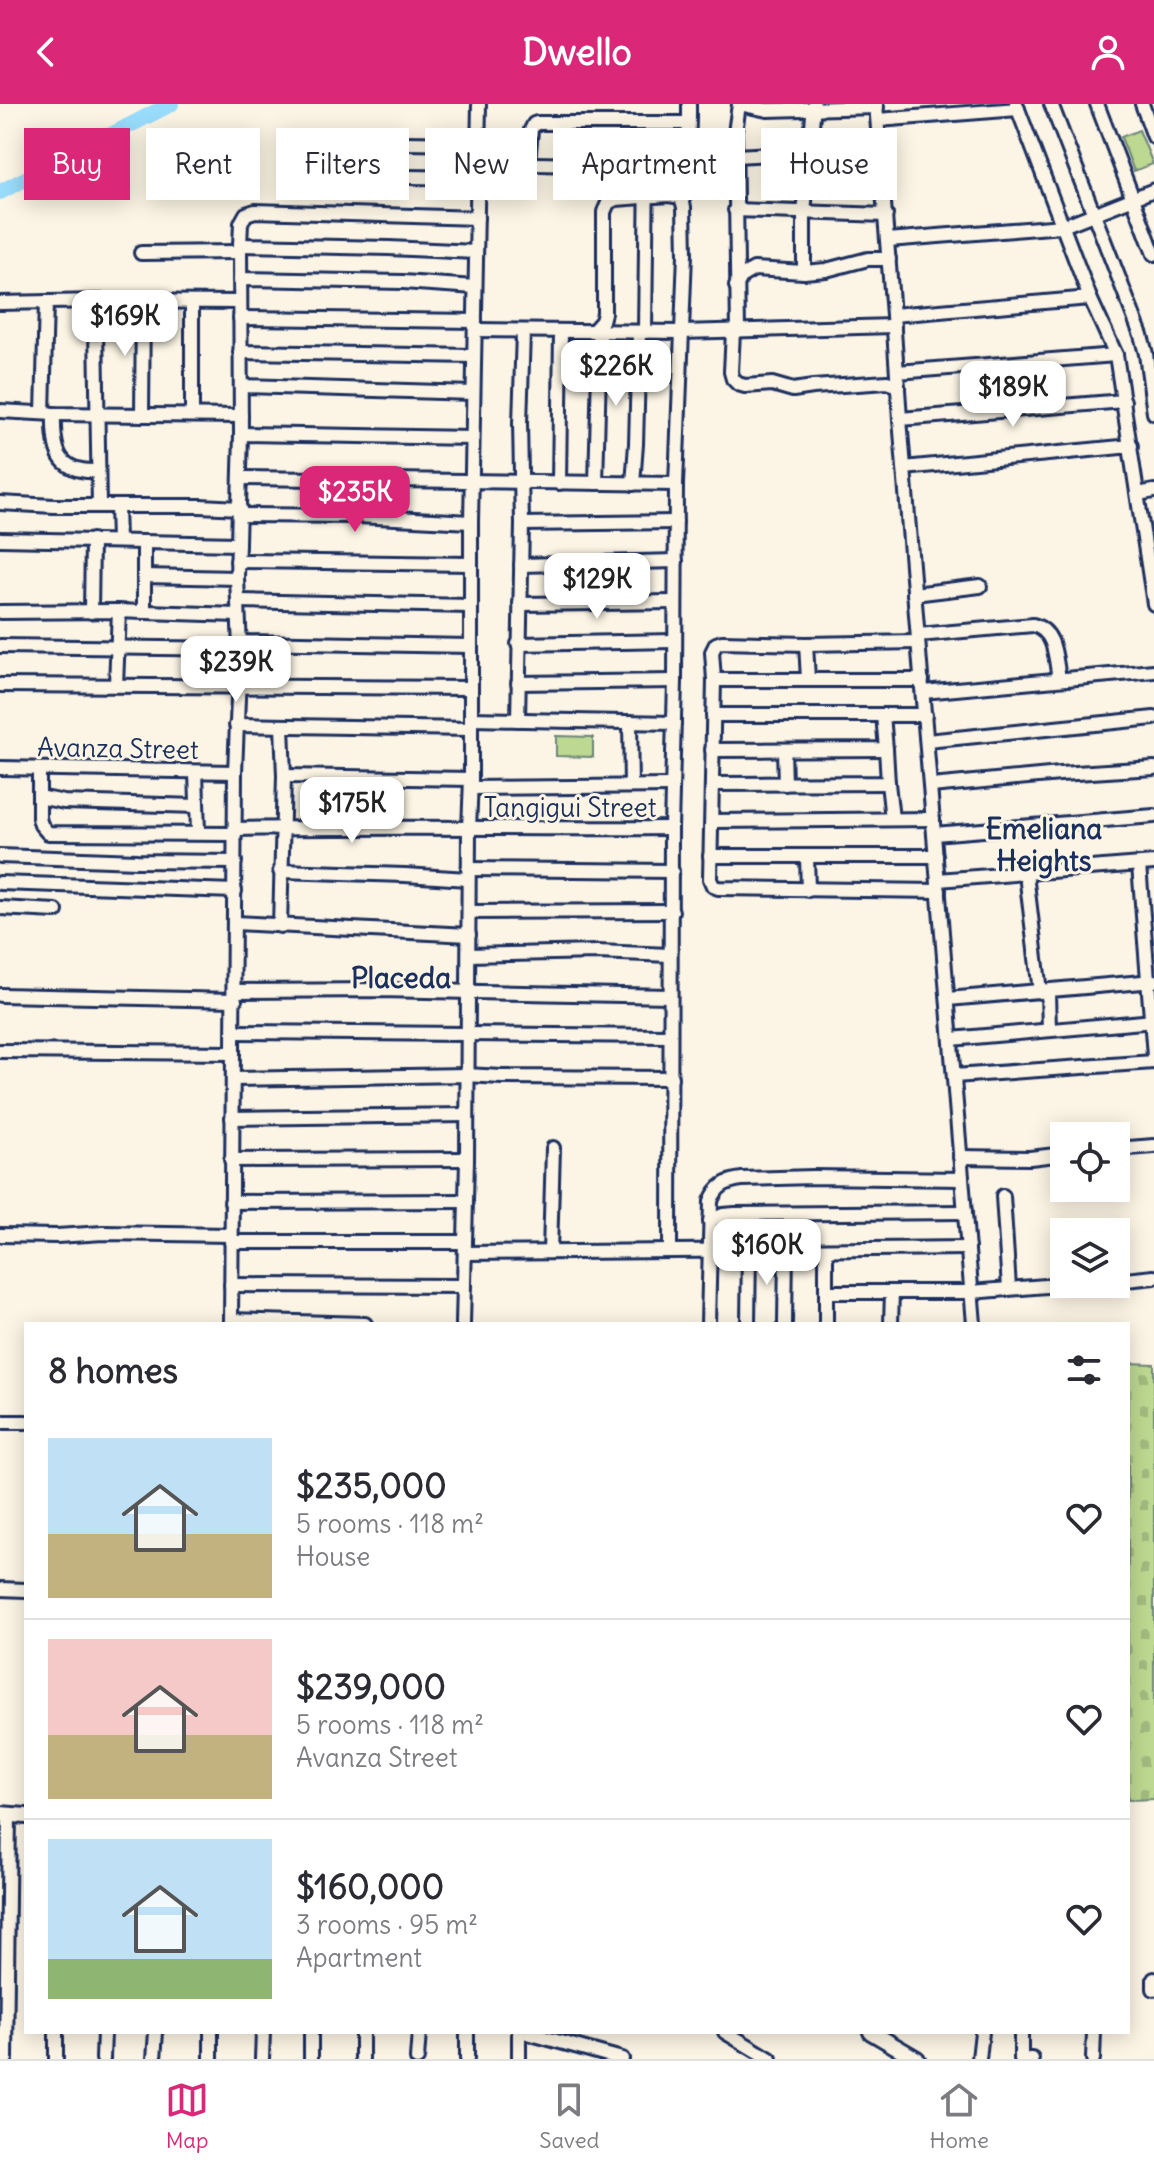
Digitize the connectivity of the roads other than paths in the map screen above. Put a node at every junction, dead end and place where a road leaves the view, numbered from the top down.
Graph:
1 (479, 104) edge
2 (689, 104) edge
3 (1051, 104) edge
4 (1097, 104) edge
5 (1142, 104) edge
6 (876, 105) edge
7 (814, 106) edge
8 (1017, 106) edge
9 (914, 111) edge
10 (878, 120) junction
11 (688, 123) junction
12 (478, 128) edge
13 (532, 128) edge
14 (688, 128) edge
15 (736, 128) edge
16 (811, 128) edge
17 (1154, 137) edge
18 (1154, 190) edge
19 (1133, 198) junction
20 (477, 200) edge
21 (610, 200) edge
22 (648, 200) edge
23 (683, 200) edge
24 (735, 200) edge
25 (805, 200) edge
26 (735, 210) junction
27 (804, 213) junction
28 (1094, 213) junction
29 (886, 215) junction
30 (477, 218) junction
31 (1063, 226) junction
32 (888, 240) junction
33 (240, 248) junction
34 (476, 252) junction
35 (141, 253) dead end
36 (1154, 254) edge
37 (889, 259) junction
38 (804, 272) junction
39 (240, 279) junction
40 (736, 286) junction
41 (475, 287) junction
42 (1090, 298) junction
43 (99, 301) junction
44 (46, 302) junction
45 (143, 302) junction
46 (192, 302) junction
47 (240, 302) junction
48 (0, 303) edge
49 (240, 318) junction
50 (894, 321) junction
51 (475, 325) junction
52 (735, 331) junction
53 (523, 332) junction
54 (561, 332) junction
55 (596, 332) junction
56 (642, 332) junction
57 (681, 332) junction
58 (240, 352) junction
59 (1116, 355) junction
60 (474, 356) junction
61 (897, 372) junction
62 (1152, 376) edge
63 (241, 386) junction
64 (898, 386) junction
65 (473, 393) junction
66 (1124, 401) junction
67 (0, 411) edge
68 (1154, 413) edge
69 (48, 414) junction
70 (97, 414) junction
71 (142, 415) junction
72 (192, 415) junction
73 (241, 416) junction
74 (900, 419) junction
75 (241, 434) junction
76 (472, 438) junction
77 (1131, 446) junction
78 (904, 468) junction
79 (97, 471) junction
80 (241, 478) junction
81 (472, 480) junction
82 (521, 483) junction
83 (559, 483) junction
84 (596, 483) junction
85 (633, 484) junction
86 (676, 484) junction
87 (1154, 491) edge
88 (1138, 494) junction
89 (0, 503) edge
90 (99, 506) junction
91 (117, 506) junction
92 (239, 512) junction
93 (471, 522) junction
94 (676, 522) junction
95 (522, 524) junction
96 (0, 539) edge
97 (92, 540) junction
98 (118, 540) junction
99 (144, 542) junction
100 (238, 544) junction
101 (237, 561) junction
102 (676, 561) junction
103 (471, 564) junction
104 (521, 565) junction
105 (144, 576) junction
106 (237, 578) junction
107 (980, 586) dead end
108 (914, 594) junction
109 (238, 601) junction
110 (674, 602) junction
111 (520, 604) junction
112 (1154, 604) edge
113 (470, 606) junction
114 (119, 611) junction
115 (0, 612) edge
116 (91, 612) junction
117 (144, 612) junction
118 (238, 615) junction
119 (918, 639) junction
120 (674, 641) junction
121 (518, 644) junction
122 (806, 644) junction
123 (0, 646) edge
124 (117, 646) junction
125 (240, 646) junction
126 (470, 646) junction
127 (1154, 671) edge
128 (1059, 678) junction
129 (808, 679) junction
130 (714, 680) junction
131 (675, 681) junction
132 (518, 683) junction
133 (0, 685) edge
134 (116, 685) junction
135 (238, 686) junction
136 (922, 686) junction
137 (471, 688) junction
138 (713, 715) junction
139 (883, 715) junction
140 (925, 715) junction
141 (1154, 718) edge
142 (518, 720) junction
143 (630, 722) junction
144 (674, 723) junction
145 (471, 724) junction
146 (236, 725) junction
147 (282, 726) junction
148 (927, 741) junction
149 (886, 749) junction
150 (712, 750) junction
151 (784, 750) junction
152 (0, 768) edge
153 (1154, 768) edge
154 (39, 770) junction
155 (196, 772) junction
156 (235, 772) junction
157 (284, 776) junction
158 (342, 777) junction
159 (888, 783) junction
160 (471, 784) junction
161 (712, 784) junction
162 (785, 784) junction
163 (631, 786) junction
164 (672, 786) junction
165 (931, 786) junction
166 (39, 797) junction
167 (197, 806) junction
168 (1154, 816) edge
169 (892, 819) junction
170 (933, 819) junction
171 (712, 821) junction
172 (345, 827) junction
173 (281, 828) junction
174 (671, 828) junction
175 (469, 829) junction
176 (235, 831) junction
177 (198, 832) junction
178 (934, 834) junction
179 (0, 856) edge
180 (710, 856) junction
181 (807, 856) junction
182 (936, 856) junction
183 (235, 862) junction
184 (1154, 863) edge
185 (1139, 865) junction
186 (280, 871) junction
187 (672, 871) junction
188 (468, 874) junction
189 (1026, 874) junction
190 (0, 883) edge
191 (939, 886) junction
192 (808, 890) junction
193 (235, 891) junction
194 (0, 908) edge
195 (56, 911) dead end
196 (672, 911) junction
197 (469, 912) junction
198 (235, 923) junction
199 (280, 926) junction
200 (469, 935) junction
201 (469, 955) junction
202 (670, 955) junction
203 (1151, 981) edge
204 (468, 992) junction
205 (1044, 992) junction
206 (0, 995) edge
207 (235, 996) junction
208 (670, 996) junction
209 (948, 999) junction
210 (1153, 1021) edge
211 (1049, 1030) junction
212 (234, 1032) junction
213 (466, 1036) junction
214 (670, 1036) junction
215 (951, 1039) junction
216 (0, 1051) edge
217 (233, 1053) junction
218 (1154, 1056) edge
219 (1154, 1062) edge
220 (466, 1075) junction
221 (954, 1076) junction
222 (671, 1078) junction
223 (234, 1079) junction
224 (467, 1115) junction
225 (232, 1118) junction
226 (1154, 1146) edge
227 (553, 1148) dead end
228 (1130, 1148) edge
229 (1050, 1156) edge
230 (960, 1157) junction
231 (467, 1159) junction
232 (231, 1160) junction
233 (962, 1179) junction
234 (1003, 1196) dead end
235 (466, 1201) junction
236 (231, 1202) junction
237 (965, 1212) junction
238 (710, 1221) junction
239 (0, 1235) edge
240 (231, 1239) junction
241 (465, 1247) junction
242 (968, 1248) junction
243 (749, 1250) junction
244 (786, 1250) junction
245 (826, 1250) junction
246 (670, 1251) junction
247 (710, 1251) junction
248 (550, 1252) junction
249 (1151, 1280) edge
250 (1130, 1281) edge
251 (231, 1285) junction
252 (1050, 1285) edge
253 (464, 1286) junction
254 (1009, 1288) junction
255 (826, 1292) junction
256 (892, 1292) junction
257 (971, 1292) junction
258 (231, 1322) edge
259 (463, 1322) edge
260 (708, 1322) edge
261 (748, 1322) edge
262 (785, 1322) edge
263 (826, 1322) edge
264 (891, 1322) edge
265 (974, 1322) edge
266 (0, 1422) edge
267 (24, 1422) edge
268 (0, 1589) edge
269 (24, 1590) edge
270 (4, 1814) edge
271 (24, 1816) edge
272 (1154, 1979) edge
273 (1154, 1989) edge
274 (56, 2034) edge
275 (104, 2034) edge
276 (156, 2034) edge
277 (211, 2034) edge
278 (263, 2034) edge
279 (311, 2034) edge
280 (362, 2034) edge
281 (419, 2034) edge
282 (467, 2034) edge
283 (522, 2034) edge
284 (530, 2034) edge
285 (728, 2034) edge
286 (874, 2034) edge
287 (982, 2034) edge
288 (1021, 2034) edge
289 (1094, 2034) edge
290 (568, 2044) junction
291 (6, 2059) edge
292 (56, 2059) edge
293 (103, 2059) edge
294 (154, 2059) edge
295 (211, 2059) edge
296 (262, 2059) edge
297 (311, 2059) edge
298 (362, 2059) edge
299 (417, 2059) edge
300 (467, 2059) edge
301 (519, 2059) edge
302 (569, 2059) edge
303 (622, 2059) edge
304 (770, 2059) edge
305 (916, 2059) edge
306 (979, 2059) edge
307 (1021, 2059) edge
308 (1093, 2059) edge

1 - 12 street
2 - 11 street
3 - 28 street
4 - 19 street
5 - 17 street
6 - 7 street
6 - 10 street
7 - 15 street
7 - 16 street
8 - 9 street
8 - 31 street
9 - 10 street
10 - 29 street
11 - 13 street
11 - 14 street
18 - 19 street
19 - 28 street
19 - 36 street
20 - 30 street
21 - 55 street
22 - 56 street
23 - 57 street
24 - 26 street
25 - 27 street
26 - 27 street
26 - 40 street
27 - 29 street
27 - 38 street
28 - 31 street
28 - 62 street
29 - 32 street
30 - 33 street
30 - 34 street
31 - 32 street
31 - 42 street
32 - 37 street
33 - 34 street
33 - 35 street
33 - 39 street
34 - 41 street
37 - 38 street
37 - 50 street
38 - 40 street
39 - 41 street
39 - 47 street
40 - 52 street
41 - 51 street
42 - 50 street
42 - 59 street
43 - 44 street
43 - 45 street
43 - 70 street
44 - 48 street
44 - 69 street
45 - 46 street
45 - 71 street
46 - 47 street
46 - 72 street
47 - 49 street
49 - 51 street
49 - 58 street
50 - 52 street
50 - 61 street
51 - 53 street
51 - 60 street
52 - 57 street
52 - 64 street
53 - 54 street
53 - 82 street
54 - 55 street
54 - 83 street
55 - 56 street
55 - 84 street
56 - 57 street
56 - 85 street
57 - 86 street
58 - 60 street
58 - 63 street
59 - 61 street
59 - 66 street
60 - 65 street
61 - 64 street
62 - 68 street
63 - 65 street
63 - 73 street
64 - 74 street
65 - 76 street
66 - 74 street
66 - 77 street
67 - 69 street
69 - 70 street
69 - 79 street
70 - 71 street
70 - 79 street
71 - 72 street
72 - 73 street
73 - 75 street
74 - 78 street
75 - 76 street
75 - 80 street
76 - 81 street
77 - 78 street
77 - 88 street
78 - 108 street
79 - 90 street
80 - 81 street
80 - 92 street
81 - 82 street
81 - 93 street
82 - 83 street
82 - 95 street
83 - 84 street
84 - 85 street
85 - 86 street
86 - 94 street
87 - 88 street
88 - 112 street
89 - 90 street
90 - 91 street
91 - 92 street
91 - 98 street
92 - 93 street
92 - 100 street
93 - 103 street
94 - 95 street
94 - 102 street
95 - 104 street
96 - 97 street
97 - 98 street
97 - 116 street
98 - 99 street
99 - 100 street
99 - 105 street
100 - 101 street
101 - 103 street
101 - 106 street
102 - 104 street
102 - 110 street
103 - 113 street
104 - 111 street
105 - 106 street
105 - 117 street
106 - 109 street
107 - 108 street
108 - 119 street
109 - 113 street
109 - 118 street
110 - 111 street
110 - 120 street
111 - 121 street
113 - 126 street
114 - 116 street
114 - 117 street
114 - 124 street
115 - 116 street
117 - 118 street
118 - 125 street
119 - 122 street
119 - 128 street
119 - 136 street
120 - 121 street
120 - 131 street
121 - 132 street
122 - 129 street
122 - 130 street
123 - 124 street
124 - 125 street
124 - 134 street
125 - 126 street
125 - 135 street
126 - 137 street
127 - 128 street
128 - 136 street
129 - 130 street
129 - 136 street
130 - 138 street
131 - 132 street
131 - 144 street
132 - 142 street
133 - 134 street
134 - 135 street
135 - 137 street
135 - 146 street
136 - 140 street
137 - 145 street
138 - 139 street
138 - 150 street
139 - 140 street
139 - 149 street
140 - 148 street
141 - 148 street
142 - 143 street
142 - 145 street
143 - 144 street
143 - 163 street
144 - 164 street
145 - 147 street
145 - 160 street
146 - 147 street
146 - 156 street
147 - 157 street
148 - 165 street
149 - 151 street
149 - 159 street
150 - 151 street
150 - 161 street
151 - 162 street
152 - 154 street, Avanza Street
153 - 165 street
154 - 155 street, Avanza Street
154 - 166 street
155 - 156 street, Avanza Street
155 - 167 street
156 - 176 street
157 - 158 street
157 - 173 street
158 - 160 street
158 - 172 street
159 - 162 street
159 - 169 street
160 - 163 street
160 - 175 street
161 - 162 street
161 - 171 street
163 - 164 street
164 - 174 street
165 - 170 street
166 - 167 street
166 - 177 street, Tangigui Street
167 - 177 street
168 - 178 street
169 - 170 street
169 - 171 street
170 - 178 street
171 - 180 street
172 - 173 street, Tangigui Street
172 - 175 street, Tangigui Street
173 - 176 street, Tangigui Street
173 - 186 street
174 - 175 street, Tangigui Street
174 - 187 street
175 - 188 street
176 - 177 street, Tangigui Street
176 - 183 street
178 - 182 street
179 - 183 street
180 - 181 street
180 - 192 street
181 - 182 street
181 - 192 street
182 - 191 street
183 - 193 street
184 - 185 street
185 - 189 street
185 - 203 street
186 - 188 street
186 - 199 street
187 - 188 street
187 - 196 street
188 - 197 street
189 - 191 street
189 - 205 street
190 - 193 street
191 - 192 street
191 - 209 street
193 - 198 street
194 - 195 street
196 - 197 street
196 - 202 street
197 - 200 street
198 - 199 street
198 - 207 street
199 - 200 street
200 - 201 street
201 - 202 street
201 - 204 street
202 - 208 street
203 - 205 street
203 - 210 street
204 - 207 street
204 - 208 street
204 - 213 street
205 - 209 street
205 - 211 street
206 - 207 street
207 - 212 street
208 - 214 street
209 - 215 street
210 - 211 street
210 - 218 street
211 - 215 street
212 - 213 street
212 - 217 street
213 - 214 street
213 - 220 street
214 - 222 street
215 - 221 street
216 - 217 street
217 - 223 street
219 - 221 street
220 - 222 street
220 - 223 street
220 - 224 street
221 - 230 street
222 - 246 street
223 - 225 street
224 - 225 street
224 - 231 street
225 - 232 street
226 - 228 street
227 - 248 street
229 - 230 street
230 - 233 street
231 - 232 street
231 - 235 street
232 - 236 street
233 - 237 street
233 - 238 street
234 - 254 street
235 - 236 street
235 - 241 street
236 - 240 street
237 - 238 street
237 - 242 street
238 - 247 street
239 - 240 street
240 - 241 street
240 - 251 street
241 - 248 street
241 - 253 street
242 - 245 street
242 - 257 street
243 - 244 street
243 - 247 street
243 - 261 street
244 - 245 street
244 - 262 street
245 - 255 street
246 - 247 street
246 - 248 street
247 - 260 street
249 - 250 street
251 - 253 street
251 - 258 street
252 - 254 street
253 - 259 street
254 - 257 street
255 - 256 street
255 - 263 street
256 - 257 street
256 - 264 street
257 - 265 street
266 - 267 street
268 - 269 street
270 - 271 main road
270 - 291 street
272 - 273 street
274 - 292 street
275 - 293 street
276 - 294 street
277 - 295 street
278 - 296 street
279 - 297 street
280 - 298 street
281 - 299 street
282 - 300 street
283 - 301 street
284 - 290 street
285 - 304 street
286 - 305 main road
287 - 306 street
288 - 307 street
289 - 308 street
290 - 302 street
290 - 303 street

